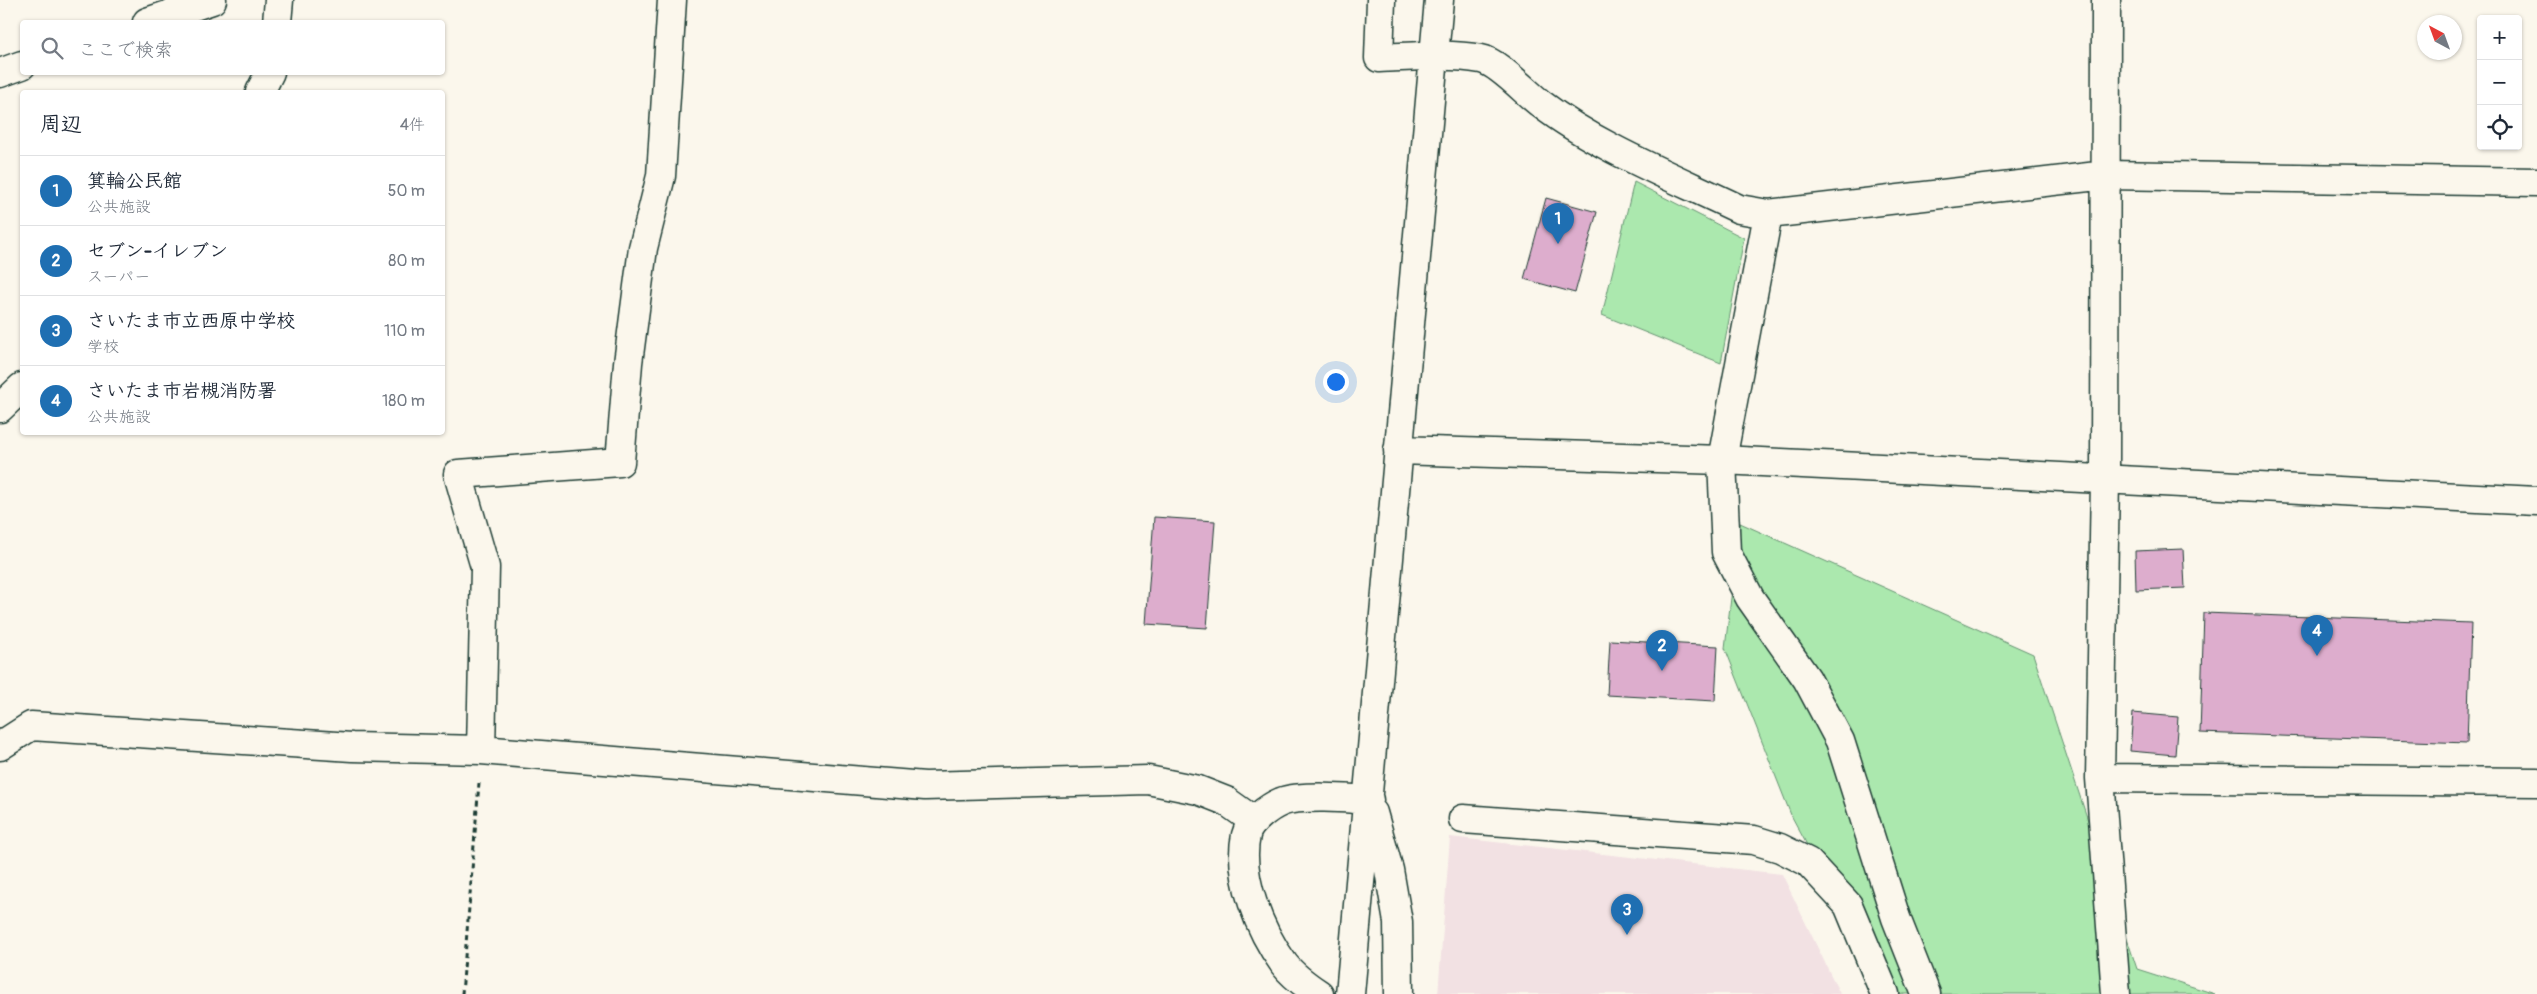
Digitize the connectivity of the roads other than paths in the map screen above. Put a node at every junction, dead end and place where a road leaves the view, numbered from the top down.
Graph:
1 (212, 0) edge
2 (279, 0) edge
3 (672, 0) edge
4 (1381, 0) edge
5 (1439, 0) edge
6 (2106, 0) edge
7 (153, 20) edge
8 (277, 20) edge
9 (1433, 56) junction
10 (20, 66) edge
11 (0, 73) edge
12 (268, 75) edge
13 (261, 90) edge
14 (2106, 175) junction
15 (2537, 182) edge
16 (1768, 214) junction
17 (20, 389) edge
18 (0, 408) edge
19 (1398, 450) junction
20 (1722, 460) junction
21 (2105, 479) junction
22 (2537, 500) edge
23 (0, 746) edge
24 (481, 750) junction
25 (2100, 778) junction
26 (2537, 782) edge
27 (1369, 800) junction
28 (1463, 819) dead end
29 (1254, 821) junction
30 (1285, 966) junction
31 (1284, 994) edge
32 (1319, 994) edge
33 (1350, 994) edge
34 (1399, 994) edge
35 (1885, 994) edge
36 (1926, 994) edge
37 (2116, 994) edge

1 - 7 street
2 - 8 street
3 - 24 street
4 - 9 street
5 - 9 street
6 - 14 street
9 - 16 street
9 - 19 street
10 - 11 street
12 - 13 street
14 - 15 street
14 - 16 street
14 - 21 street
16 - 20 street
17 - 18 street
19 - 20 street
19 - 27 street
20 - 21 street
20 - 36 street
21 - 22 street
21 - 25 street
23 - 24 street
24 - 29 street
25 - 26 street
25 - 37 street
27 - 29 street
27 - 33 street
27 - 34 street
28 - 35 street
29 - 30 street
30 - 31 street
30 - 32 street

